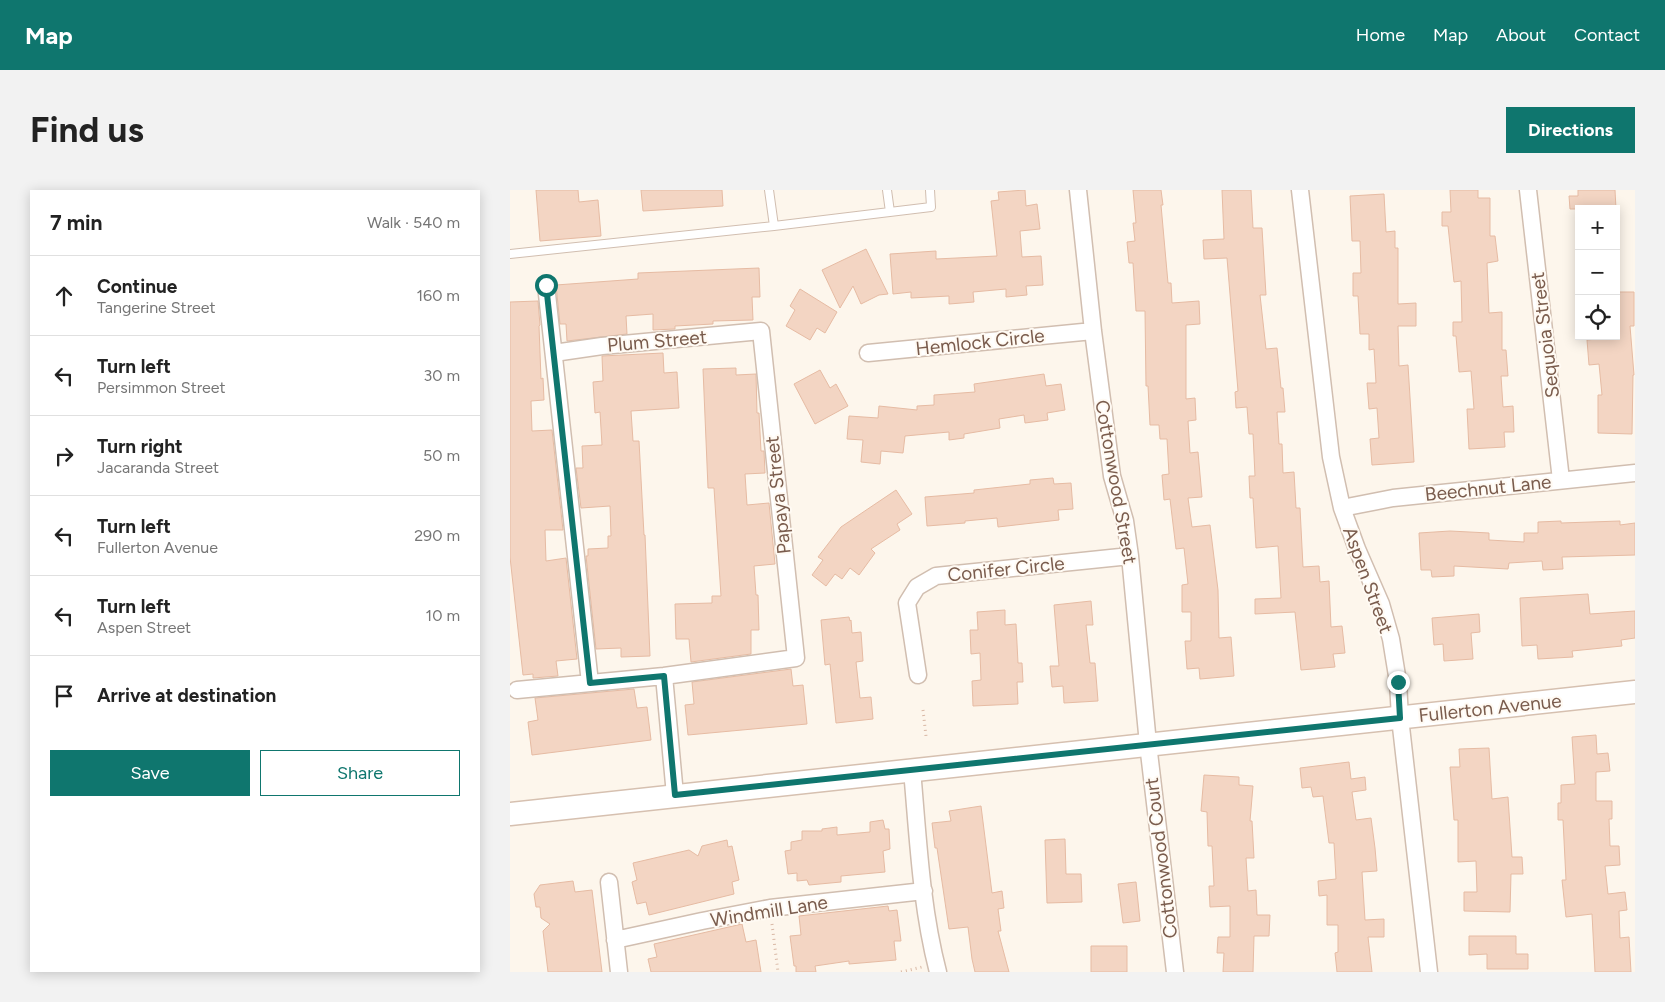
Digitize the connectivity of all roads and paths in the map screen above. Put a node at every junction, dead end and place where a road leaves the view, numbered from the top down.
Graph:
1 (770, 190) edge
2 (887, 190) edge
3 (930, 190) edge
4 (1078, 190) edge
5 (1300, 190) edge
6 (1528, 190) edge
7 (890, 212) junction
8 (774, 226) junction
9 (510, 254) edge
10 (546, 285) dead end
11 (761, 331) joint
12 (1093, 331) junction
13 (554, 353) junction
14 (868, 353) dead end
15 (1635, 473) edge
16 (1561, 480) junction
17 (1342, 508) junction
18 (1130, 556) junction
19 (918, 675) dead end
20 (664, 676) junction
21 (590, 683) junction
22 (517, 690) dead end
23 (1635, 692) edge
24 (923, 710) dead end
25 (1400, 718) junction
26 (926, 736) dead end
27 (1148, 744) junction
28 (912, 770) junction
29 (675, 795) junction
30 (510, 814) edge
31 (609, 882) dead end
32 (924, 891) junction
33 (770, 908) junction
34 (615, 940) junction
35 (619, 972) edge
36 (778, 972) edge
37 (938, 972) edge
38 (1175, 972) edge
39 (1429, 972) edge

1 - 8 lane
2 - 7 lane
3 - 7 lane
4 - 12 street, Cottonwood Street
5 - 17 street, Aspen Street
6 - 16 street, Sequoia Street
7 - 8 lane
8 - 9 lane
10 - 13 street
11 - 13 street, Plum Street
11 - 20 street, Papaya Street
12 - 14 street, Hemlock Circle
12 - 18 street, Cottonwood Street
13 - 21 street
15 - 16 street, Beechnut Lane
16 - 17 street, Beechnut Lane
17 - 25 street, Aspen Street
18 - 19 street, Conifer Circle
18 - 27 street, Cottonwood Street
20 - 21 street
20 - 29 street
21 - 22 street
23 - 25 main road, Fullerton Avenue
24 - 26 path
25 - 27 main road, Fullerton Avenue
25 - 39 street, Aspen Street
27 - 28 main road, Fullerton Avenue
27 - 38 street, Cottonwood Court
28 - 29 main road, Fullerton Avenue
28 - 32 street
29 - 30 main road, Fullerton Avenue
31 - 34 street
32 - 33 street, Windmill Lane
32 - 37 street
33 - 34 street, Windmill Lane
33 - 36 path
34 - 35 street

